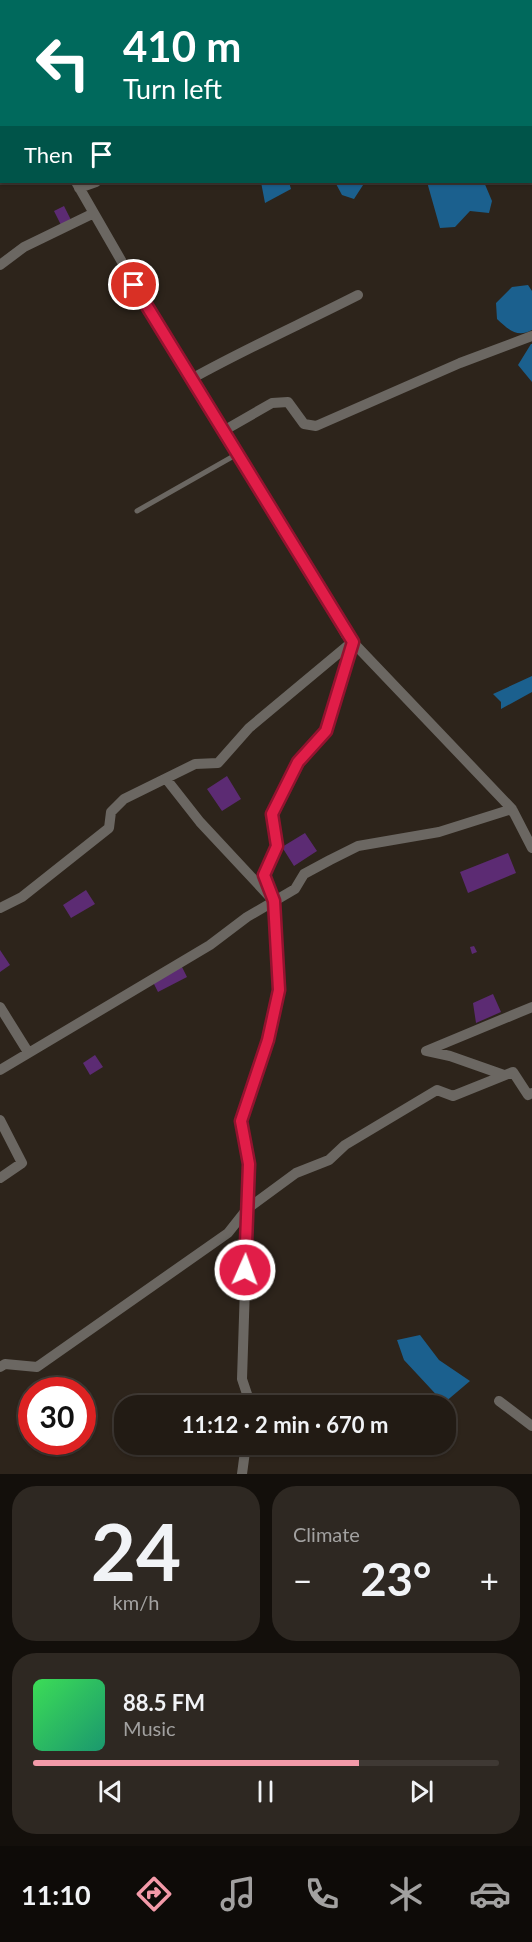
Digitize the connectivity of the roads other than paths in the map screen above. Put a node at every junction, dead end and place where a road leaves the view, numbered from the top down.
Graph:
1 (78, 185) edge
2 (92, 214) junction
3 (0, 265) edge
4 (358, 295) dead end
5 (532, 336) edge
6 (193, 378) junction
7 (225, 430) junction
8 (239, 453) junction
9 (137, 512) dead end
10 (353, 642) junction
11 (167, 780) junction
12 (512, 809) junction
13 (532, 848) edge
14 (274, 901) junction
15 (0, 908) edge
16 (0, 1007) edge
17 (532, 1007) edge
18 (28, 1053) junction
19 (0, 1070) edge
20 (504, 1075) junction
21 (532, 1093) edge
22 (0, 1120) edge
23 (0, 1178) edge
24 (247, 1209) junction
25 (0, 1367) edge
26 (247, 1395) edge
27 (499, 1401) dead end
28 (532, 1426) edge
29 (245, 1455) edge
30 (242, 1474) edge

1 - 2 street
2 - 3 street
2 - 6 street
4 - 6 street
5 - 7 street
6 - 7 street
7 - 8 street
8 - 9 lane
8 - 10 street
10 - 11 street
10 - 12 street
10 - 14 street
11 - 14 street
11 - 15 street
12 - 13 street
12 - 14 street
14 - 18 street
14 - 24 street
16 - 18 street
17 - 20 street
18 - 19 street
20 - 21 street
20 - 24 street
22 - 23 street
24 - 25 street
24 - 26 street
27 - 28 street
29 - 30 street

